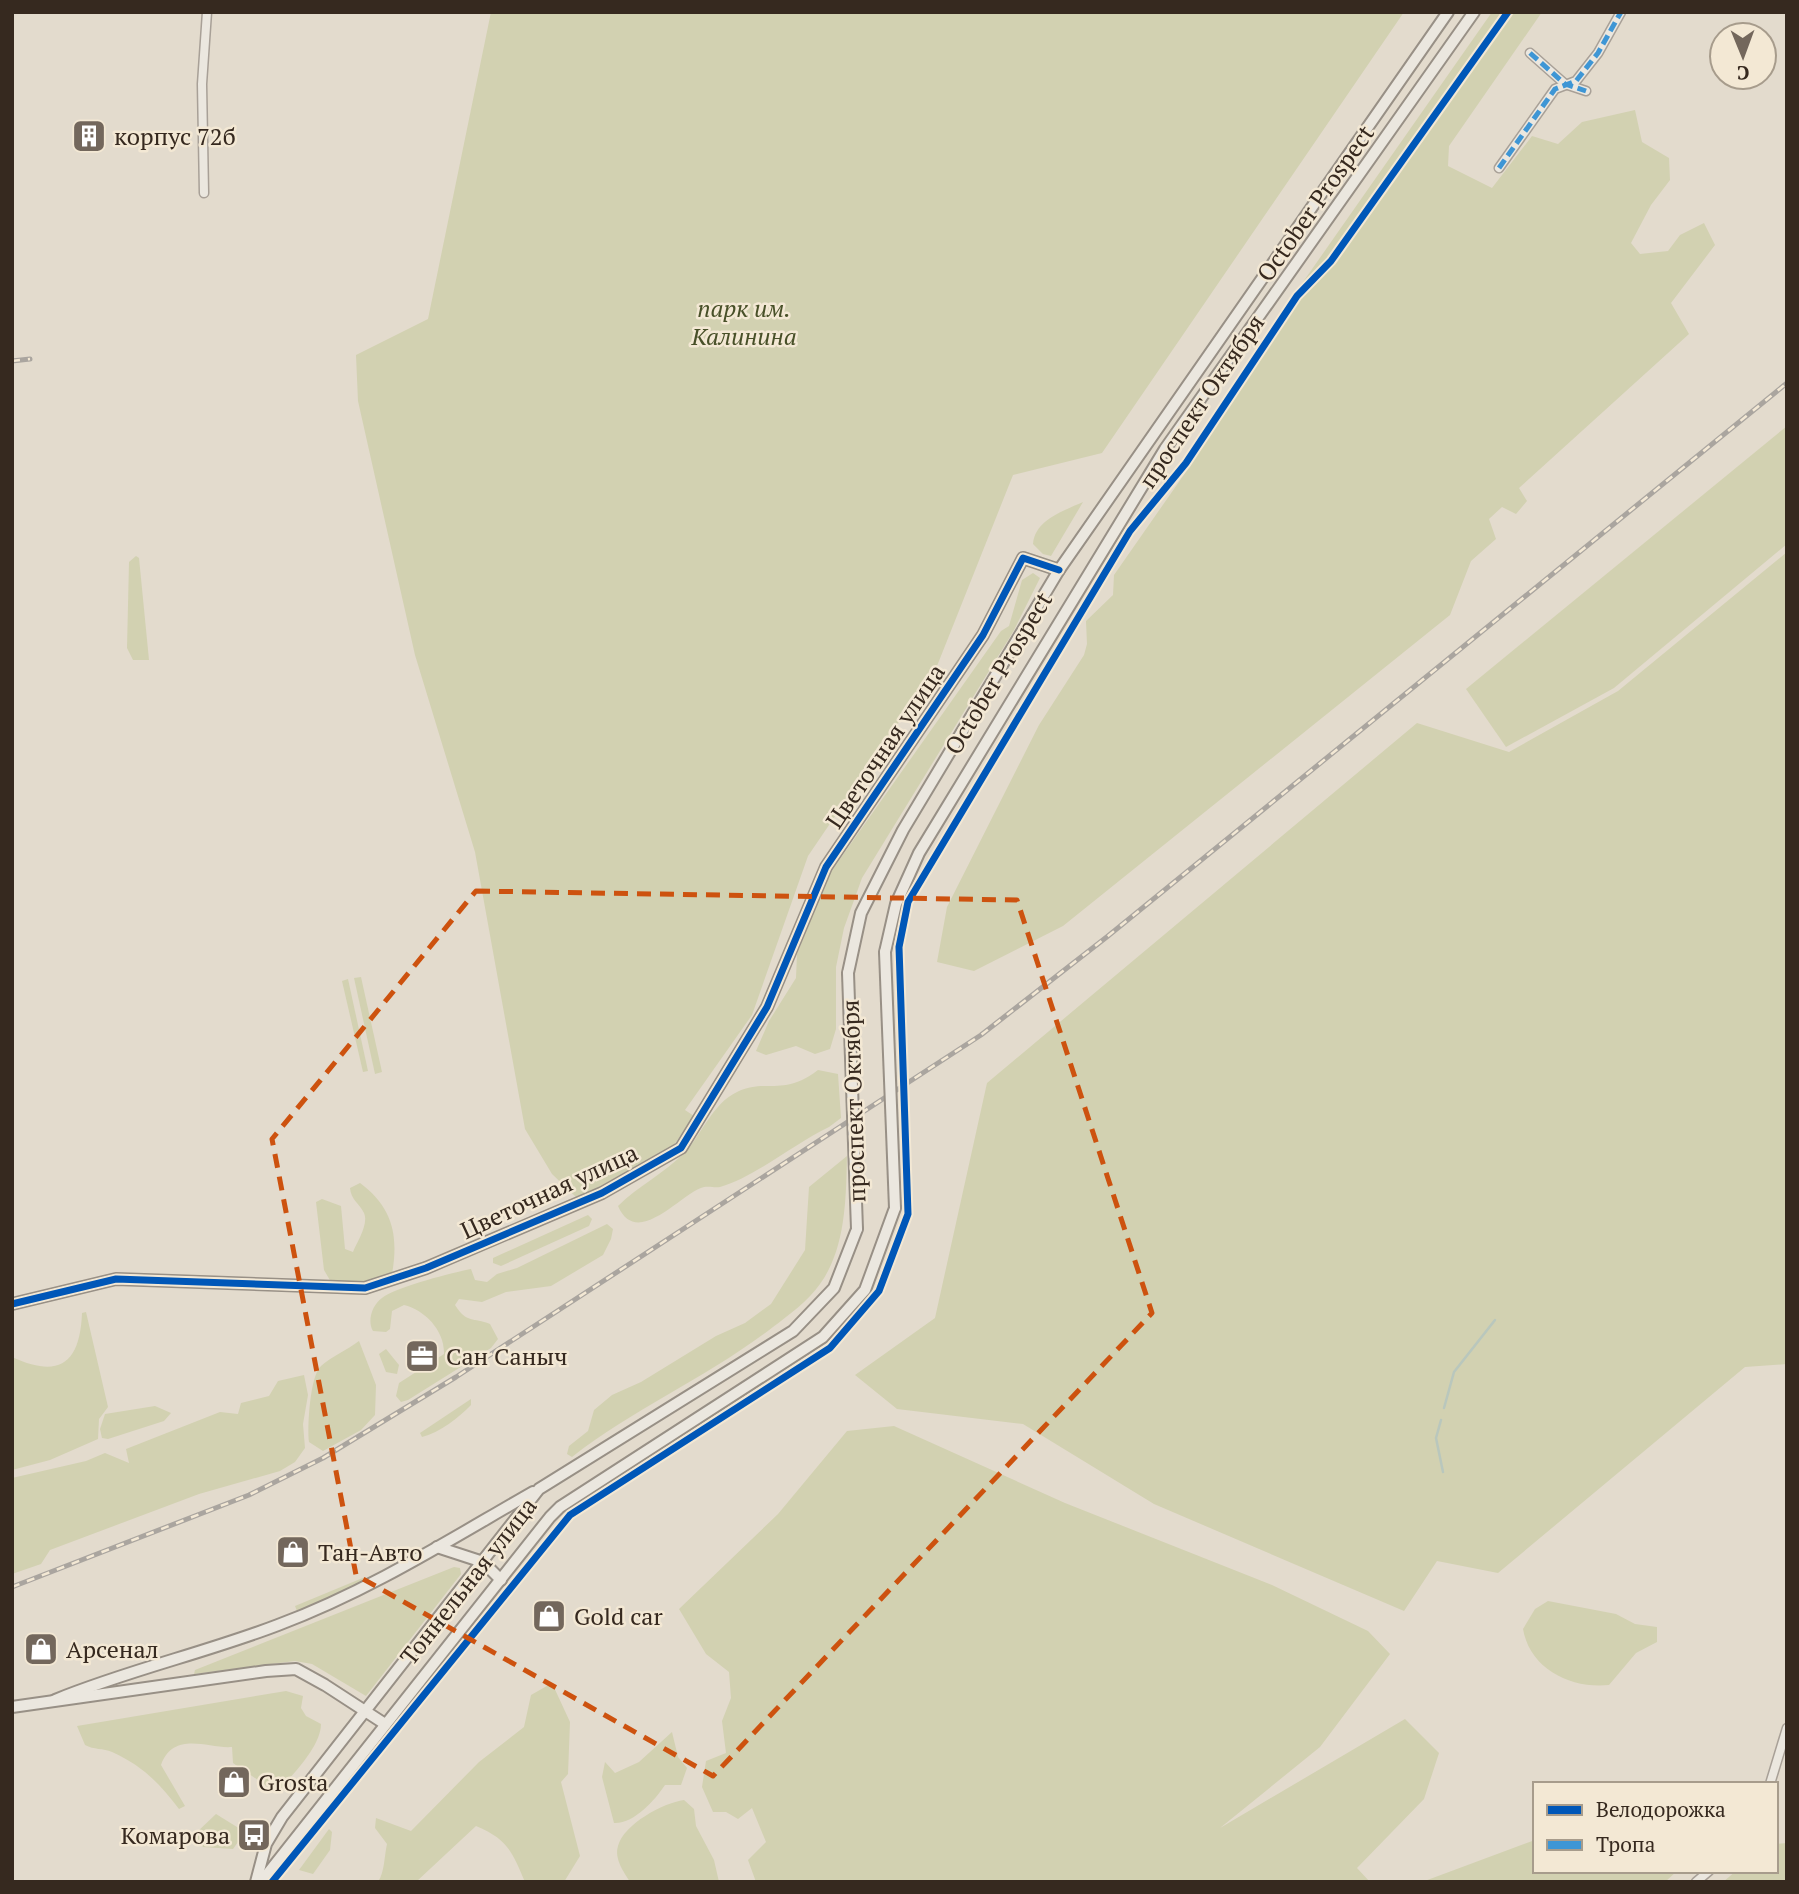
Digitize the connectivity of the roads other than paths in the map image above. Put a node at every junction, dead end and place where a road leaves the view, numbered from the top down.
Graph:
1 (207, 12) edge
2 (1448, 12) edge
3 (1474, 12) edge
4 (1621, 12) edge
5 (1530, 53) dead end
6 (1565, 84) junction
7 (1586, 91) dead end
8 (1499, 168) dead end
9 (204, 193) dead end
10 (1059, 570) junction
11 (848, 973) joint
12 (895, 1208) joint
13 (858, 1229) joint
14 (12, 1304) edge
15 (539, 1489) junction
16 (437, 1547) junction
17 (483, 1562) junction
18 (501, 1580) junction
19 (55, 1700) junction
20 (12, 1707) edge
21 (366, 1711) junction
22 (385, 1724) junction
23 (1787, 1728) edge
24 (1771, 1782) edge
25 (259, 1882) edge

1 - 9 street
2 - 10 main road, October Prospect
3 - 12 main road, проспект Октября, bridge
4 - 6 street
5 - 6 street
6 - 7 street
6 - 8 street
10 - 11 main road, October Prospect
10 - 14 main road, Цветочная улица
11 - 13 main road, проспект Октября, bridge
12 - 18 main road, Тоннельная улица
13 - 15 main road, Тоннельная улица
15 - 16 main road
15 - 17 main road, Тоннельная улица
16 - 17 main road
16 - 19 main road
17 - 18 main road
17 - 21 main road, Тоннельная улица
18 - 22 main road, Тоннельная улица
19 - 20 main road
19 - 21 main road
21 - 22 main road
21 - 25 main road, Тоннельная улица
22 - 25 main road, Тоннельная улица
23 - 24 street

